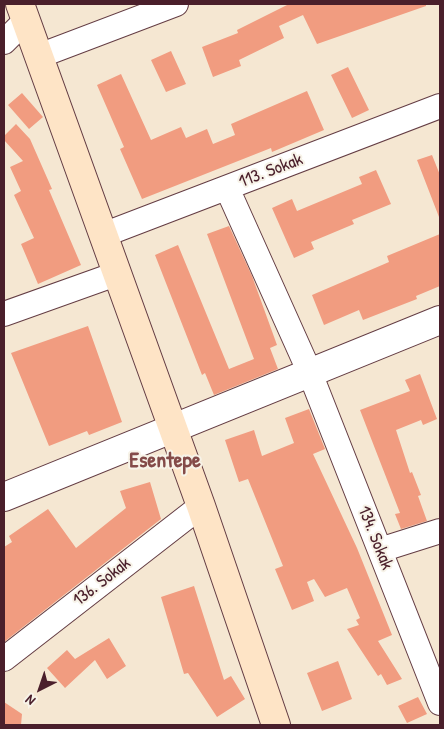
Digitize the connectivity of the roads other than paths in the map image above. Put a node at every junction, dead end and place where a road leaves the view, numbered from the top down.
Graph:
1 (176, 4) edge
2 (23, 12) edge
3 (4, 42) edge
4 (39, 56) junction
5 (440, 106) edge
6 (227, 188) junction
7 (103, 235) junction
8 (116, 274) junction
9 (4, 314) edge
10 (440, 320) edge
11 (310, 373) junction
12 (173, 428) junction
13 (4, 497) edge
14 (201, 506) junction
15 (440, 530) edge
16 (380, 550) junction
17 (4, 659) edge
18 (440, 703) edge
19 (276, 725) edge

1 - 4 street
2 - 3 street
2 - 4 main road
4 - 7 main road
5 - 6 street, 113. Sokak
6 - 7 street, 113. Sokak
6 - 11 street, 134. Sokak
7 - 8 main road
8 - 9 street
8 - 12 main road
10 - 11 street
11 - 12 street
11 - 16 street, 134. Sokak
12 - 13 street
12 - 14 main road
14 - 17 street, 136. Sokak
14 - 19 main road
15 - 16 street
16 - 18 street, 134. Sokak

